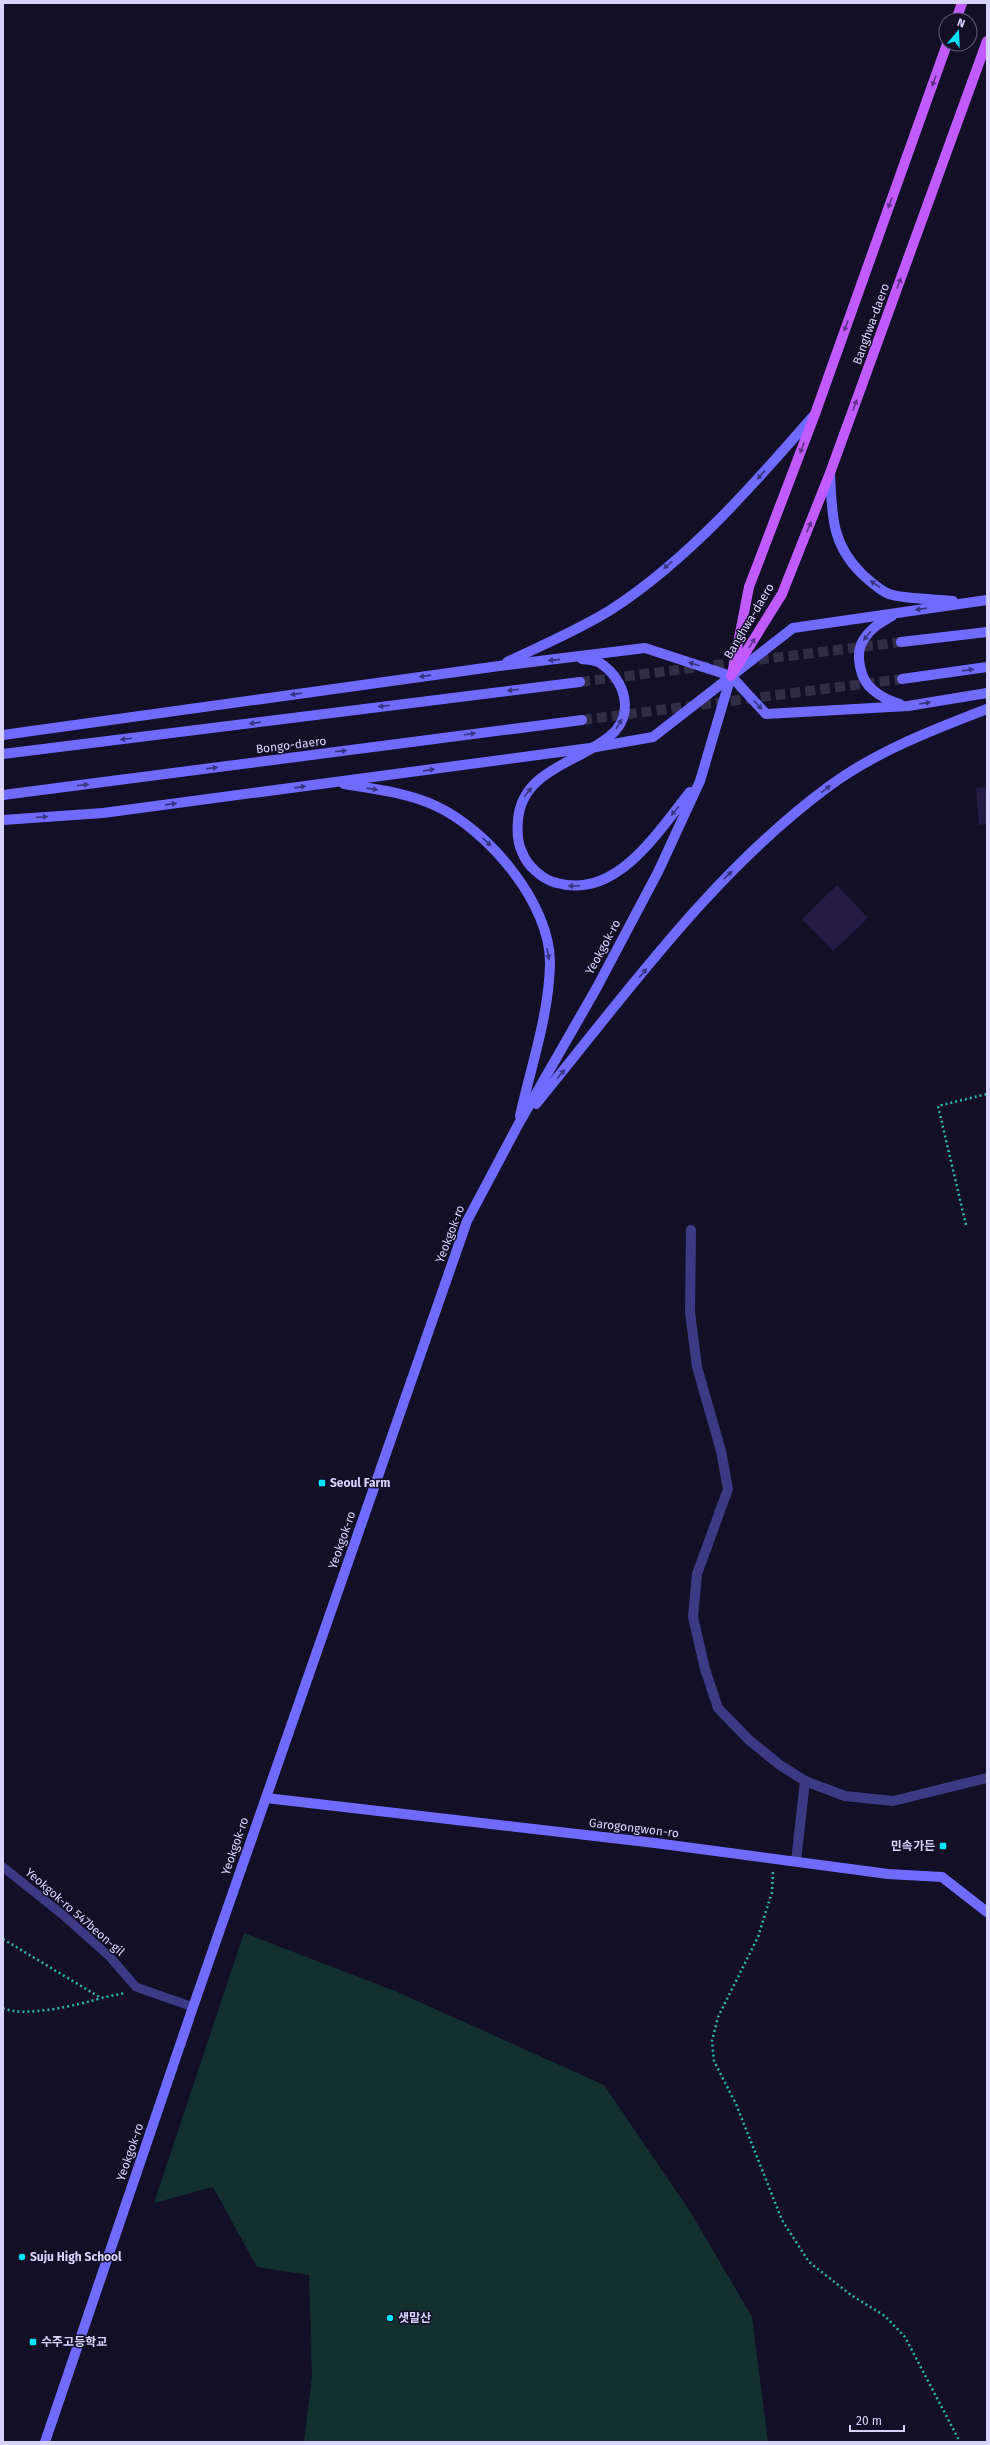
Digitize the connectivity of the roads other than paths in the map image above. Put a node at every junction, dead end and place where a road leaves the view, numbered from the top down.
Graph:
1 (987, 41) edge
2 (944, 52) edge
3 (815, 414) junction
4 (830, 473) junction
5 (987, 600) edge
6 (967, 602) junction
7 (898, 613) junction
8 (987, 632) edge
9 (901, 642) tunnel mouth
10 (574, 657) junction
11 (499, 666) junction
12 (987, 667) edge
13 (731, 676) junction
14 (902, 679) tunnel mouth
15 (580, 682) tunnel mouth
16 (987, 694) edge
17 (908, 706) junction
18 (987, 709) edge
19 (582, 720) tunnel mouth
20 (3, 735) edge
21 (590, 748) junction
22 (3, 754) edge
23 (700, 781) junction
24 (333, 782) junction
25 (3, 795) edge
26 (3, 820) edge
27 (518, 1125) junction
28 (691, 1230) dead end
29 (987, 1778) edge
30 (805, 1781) junction
31 (266, 1798) junction
32 (796, 1861) junction
33 (3, 1867) edge
34 (987, 1912) edge
35 (193, 2007) junction
36 (45, 2442) edge

4 -> 1 main road, Banghwa-daero
2 -> 3 main road, Banghwa-daero
3 -> 11 street
3 -> 13 main road, Banghwa-daero
6 -> 4 street
13 -> 4 main road, Banghwa-daero
5 - 6 street
6 -> 7 street
7 - 13 street
7 -> 17 street
8 - 9 street
10 -> 11 street
13 -> 10 street
21 -> 10 street
11 -> 20 street
14 -> 12 street
13 -> 17 street
13 - 21 street
13 - 23 street, Yeokgok-ro
15 -> 22 street
17 -> 16 street
27 -> 18 street
25 -> 19 street, Bongo-daero
23 -> 21 street
24 -> 21 street
23 - 27 street, Yeokgok-ro
26 -> 24 street
24 -> 27 street
27 - 31 street, Yeokgok-ro
28 - 30 street
29 - 30 street
30 - 32 street
31 - 32 street, Garogongwon-ro
31 - 35 street, Yeokgok-ro
32 - 34 street, Garogongwon-ro
33 - 35 lane, Yeokgok-ro 547beon-gil
35 - 36 street, Yeokgok-ro

